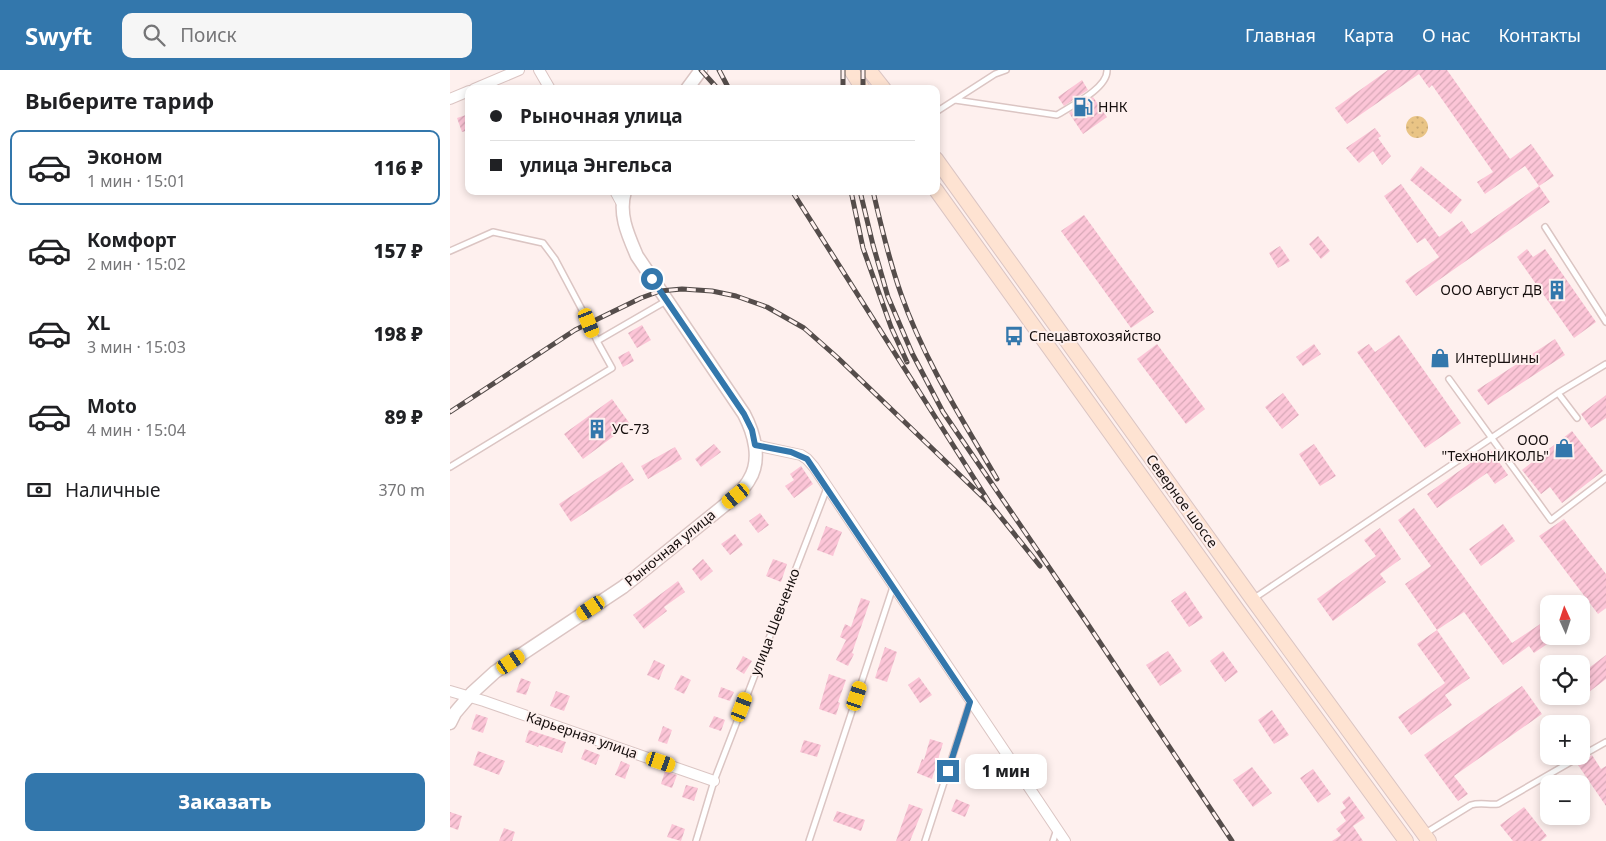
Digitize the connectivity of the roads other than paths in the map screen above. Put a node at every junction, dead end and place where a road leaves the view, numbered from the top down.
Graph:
1 (519, 70) edge
2 (539, 70) edge
3 (701, 70) edge
4 (851, 70) edge
5 (869, 70) edge
6 (1006, 70) edge
7 (1107, 70) edge
8 (508, 72) edge
9 (994, 72) edge
10 (482, 85) edge
11 (548, 85) edge
12 (690, 85) edge
13 (860, 85) edge
14 (881, 85) edge
15 (465, 93) edge
16 (450, 99) edge
17 (955, 100) junction
18 (940, 109) edge
19 (940, 165) edge
20 (620, 195) edge
21 (940, 195) edge
22 (1545, 227) dead end
23 (450, 251) edge
24 (667, 301) junction
25 (1606, 322) edge
26 (597, 341) junction
27 (1606, 364) edge
28 (1449, 379) dead end
29 (1558, 393) junction
30 (1577, 418) dead end
31 (1491, 439) junction
32 (755, 445) junction
33 (450, 467) edge
34 (1606, 478) edge
35 (827, 488) junction
36 (893, 586) junction
37 (1253, 600) junction
38 (1238, 611) junction
39 (450, 691) edge
40 (468, 698) junction
41 (970, 702) junction
42 (450, 723) edge
43 (1606, 742) edge
44 (1590, 751) edge
45 (1565, 765) edge
46 (714, 780) junction
47 (1057, 829) junction
48 (1422, 839) edge
49 (696, 841) edge
50 (809, 841) edge
51 (925, 841) edge
52 (1053, 841) edge
53 (1064, 841) edge
54 (1406, 841) edge

1 - 8 street
2 - 11 street
3 - 12 street
4 - 13 main road
5 - 14 main road
6 - 9 lane
7 - 17 lane
8 - 10 street
9 - 17 lane
15 - 16 street
17 - 18 lane
19 - 37 main road, Северное шоссе
20 - 24 street, Рыночная улица
21 - 38 main road, Северное шоссе
22 - 25 lane
23 - 26 lane
24 - 26 lane
24 - 32 street, Рыночная улица
26 - 33 lane
27 - 29 lane
28 - 31 lane
29 - 30 lane
29 - 31 lane
31 - 34 lane
31 - 37 lane
32 - 35 street
32 - 40 street, Рыночная улица
35 - 36 street
35 - 46 lane, улица Шевченко
36 - 41 street
36 - 50 lane
37 - 38 main road
37 - 48 main road, Северное шоссе
38 - 54 main road, Северное шоссе
39 - 40 street, Карьерная улица
40 - 42 street, Рыночная улица
40 - 46 street, Карьерная улица
41 - 47 street
41 - 51 lane
43 - 44 lane
45 - 48 lane
46 - 49 lane, улица Шевченко
47 - 52 lane
47 - 53 street

